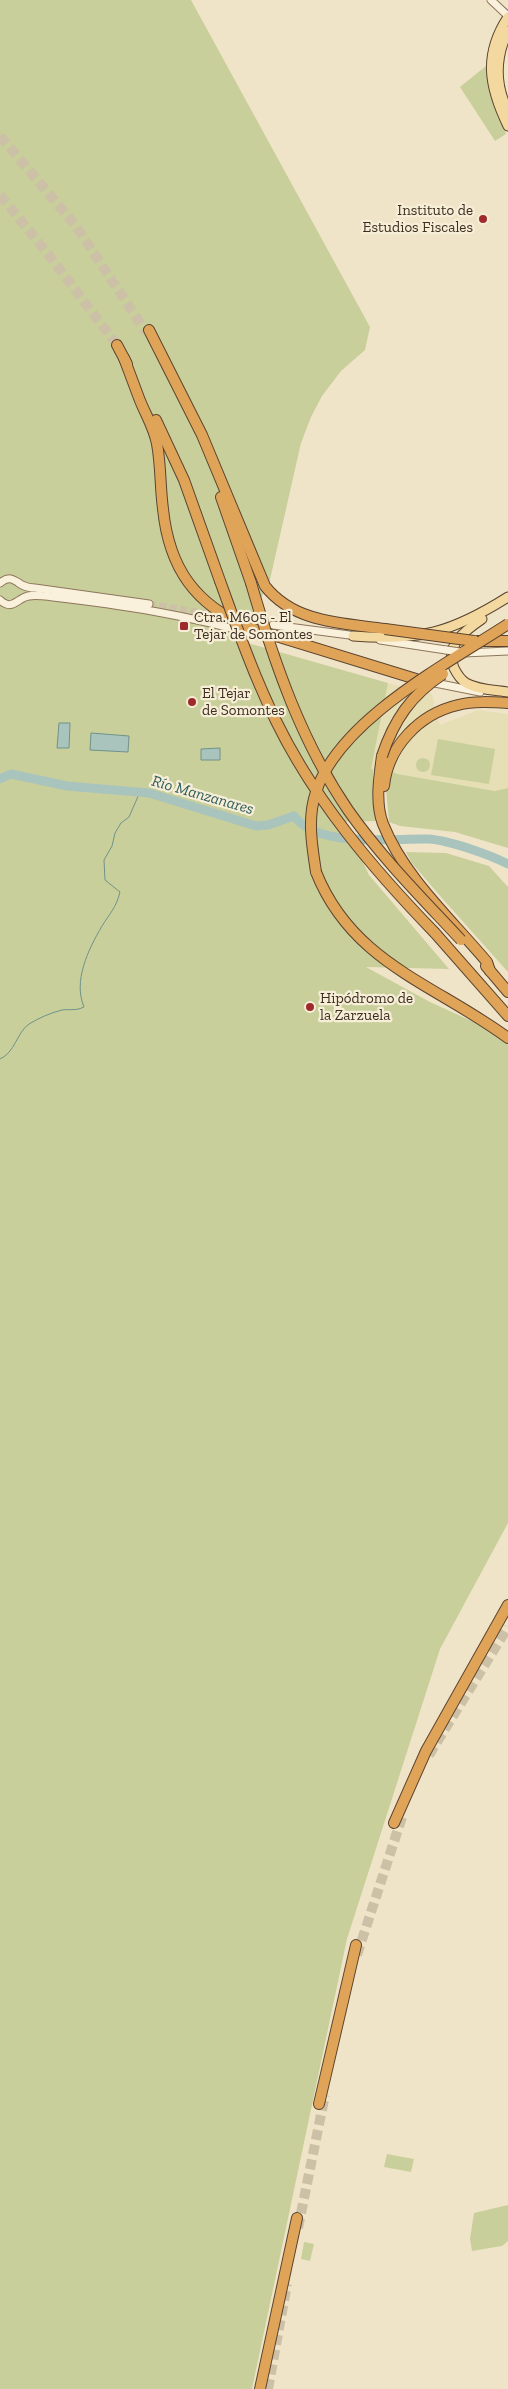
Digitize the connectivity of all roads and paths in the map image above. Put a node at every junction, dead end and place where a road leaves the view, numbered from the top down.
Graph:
1 (491, 0) edge
2 (507, 14) edge
3 (508, 31) edge
4 (508, 111) edge
5 (508, 126) edge
6 (117, 346) tunnel mouth
7 (124, 358) junction
8 (0, 583) edge
9 (22, 585) junction
10 (22, 598) junction
11 (508, 598) edge
12 (0, 600) edge
13 (149, 604) tunnel mouth
14 (508, 624) edge
15 (273, 625) tunnel mouth
16 (508, 630) edge
17 (353, 636) junction
18 (508, 642) edge
19 (508, 652) edge
20 (416, 679) junction
21 (508, 694) edge
22 (508, 703) edge
23 (387, 832) junction
24 (462, 937) junction
25 (508, 992) edge
26 (508, 1016) edge
27 (508, 1038) edge
28 (508, 1605) edge
29 (394, 1823) tunnel mouth
30 (356, 1945) tunnel mouth
31 (319, 2104) tunnel mouth
32 (297, 2218) tunnel mouth
33 (260, 2389) edge

1 - 2 street
2 - 5 main road
3 - 4 main road
6 - 7 highway
7 - 20 highway
7 - 26 highway, bridge
8 - 9 street
9 - 10 street
9 - 13 street
10 - 12 street
10 - 20 street
11 - 17 main road
11 - 21 main road
14 - 27 highway, bridge
15 - 17 street
16 - 23 highway, bridge
17 - 19 street, bridge
18 - 24 highway, bridge
20 - 21 street
22 - 23 highway
23 - 24 highway
24 - 25 highway
28 - 29 highway
30 - 31 highway
32 - 33 highway

